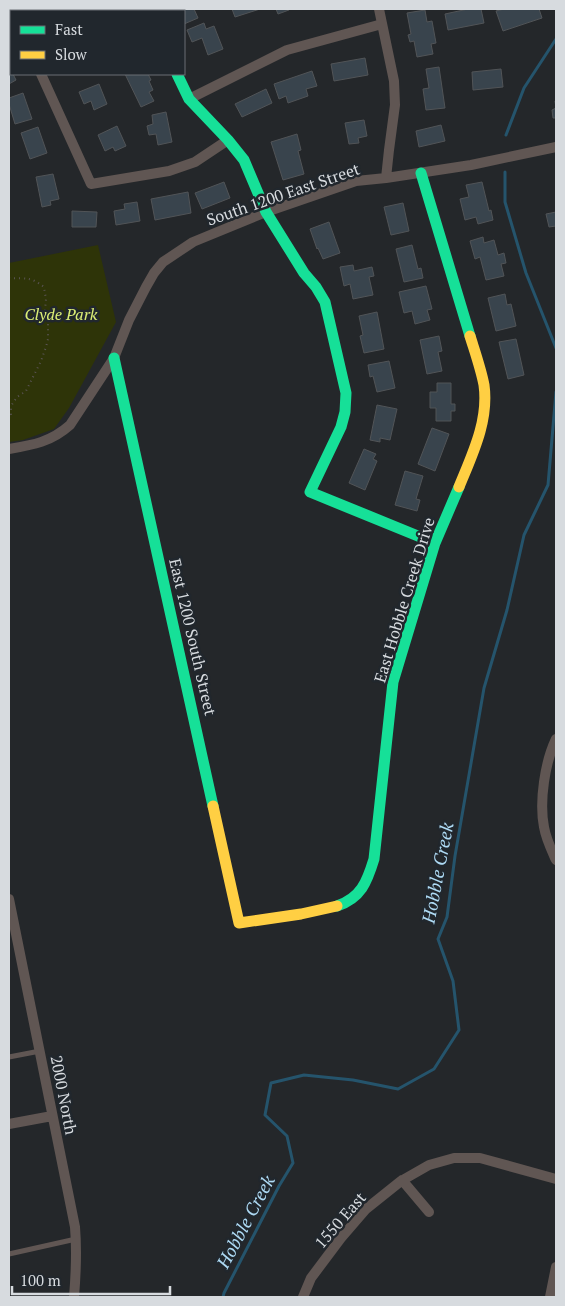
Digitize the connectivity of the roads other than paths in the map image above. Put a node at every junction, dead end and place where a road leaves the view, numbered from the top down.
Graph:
1 (379, 9) edge
2 (382, 24) junction
3 (41, 75) edge
4 (177, 75) edge
5 (189, 99) junction
6 (228, 140) junction
7 (556, 147) edge
8 (421, 173) junction
9 (386, 178) junction
10 (266, 212) junction
11 (114, 358) junction
12 (9, 449) edge
13 (435, 543) junction
14 (556, 739) edge
15 (556, 860) edge
16 (9, 899) edge
17 (239, 923) joint
18 (40, 1051) junction
19 (9, 1057) edge
20 (52, 1116) junction
21 (9, 1124) edge
22 (556, 1179) edge
23 (402, 1180) junction
24 (429, 1212) dead end
25 (76, 1239) junction
26 (9, 1254) edge
27 (556, 1267) edge
28 (74, 1297) edge
29 (303, 1297) edge
30 (550, 1297) edge

1 - 2 street
2 - 5 street
2 - 9 street
3 - 6 street
4 - 5 street
5 - 6 street
6 - 10 street
7 - 8 street, South 1200 East Street
8 - 9 street, South 1200 East Street
8 - 13 street, East Hobble Creek Drive
9 - 10 street, South 1200 East Street
10 - 11 street, South 1200 East Street
10 - 13 street
11 - 12 street, South 1200 East Street
11 - 17 street, East 1200 South Street
13 - 17 street, East Hobble Creek Drive
14 - 15 street
16 - 18 street, 2000 North
18 - 19 lane
18 - 20 street, 2000 North
20 - 21 street
20 - 25 street, 2000 North
22 - 23 street, 1550 East
23 - 24 street
23 - 29 street, 1550 East
25 - 26 lane
25 - 28 street, 2000 North
27 - 30 street

